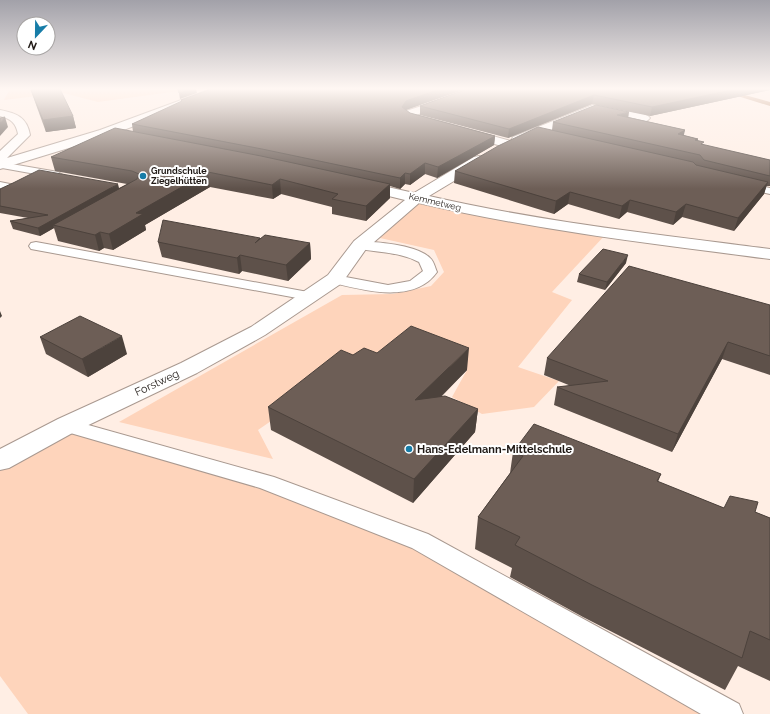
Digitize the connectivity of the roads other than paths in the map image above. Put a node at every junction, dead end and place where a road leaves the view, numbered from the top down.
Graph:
1 (20, 122) edge
2 (133, 122) edge
3 (426, 122) edge
4 (558, 122) edge
5 (535, 132) junction
6 (104, 133) junction
7 (126, 137) edge
8 (558, 137) edge
9 (508, 144) junction
10 (1, 163) edge
11 (72, 178) edge
12 (733, 182) edge
13 (349, 183) edge
14 (0, 185) edge
15 (770, 191) edge
16 (0, 192) edge
17 (417, 197) junction
18 (49, 238) dead end
19 (360, 245) junction
20 (770, 254) edge
21 (335, 279) junction
22 (308, 296) junction
23 (67, 425) junction
24 (0, 461) edge
25 (729, 714) edge

1 - 10 street
2 - 6 street
3 - 9 street
4 - 5 street, Forstweg
5 - 8 street
5 - 9 street, Forstweg
6 - 7 street
6 - 10 street
9 - 17 street, Forstweg
10 - 11 lane
12 - 15 lane
13 - 17 street, Kemmetweg
14 - 16 lane
17 - 19 street, Forstweg
17 - 20 street, Kemmetweg
18 - 22 lane
19 - 21 street, Forstweg
19 - 21 lane
21 - 22 street, Forstweg
22 - 23 street, Forstweg
23 - 24 street, Forstweg
23 - 25 lane

